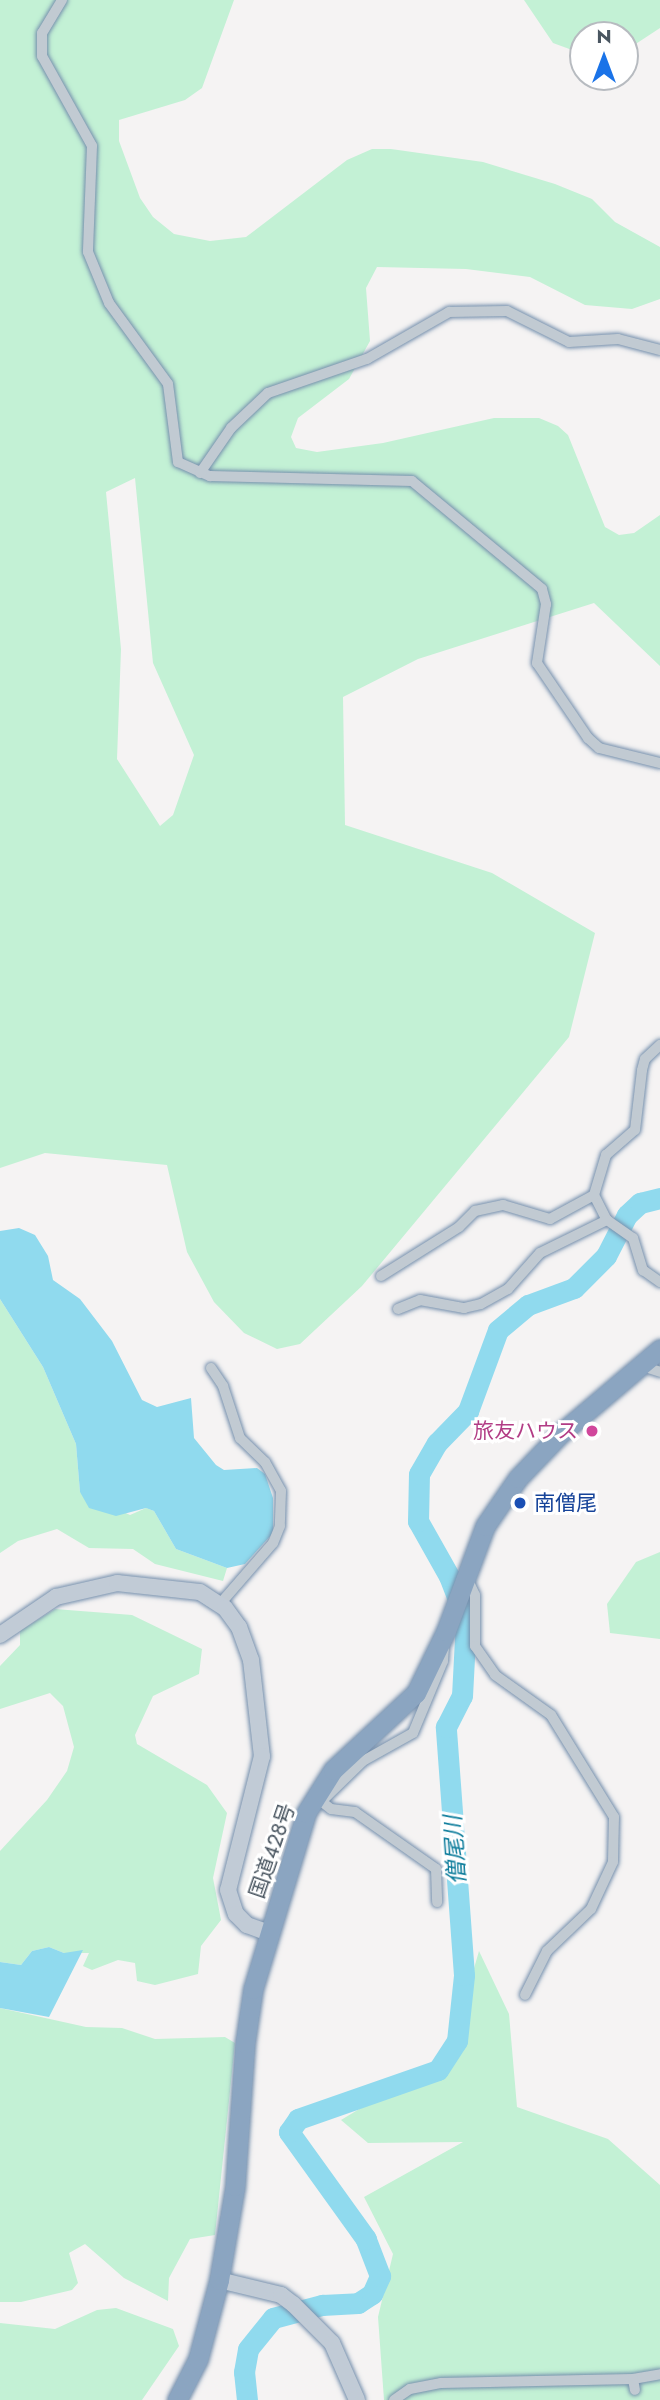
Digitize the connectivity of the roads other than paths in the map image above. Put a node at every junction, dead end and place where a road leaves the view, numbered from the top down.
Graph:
1 (62, 0) edge
2 (660, 350) edge
3 (200, 473) junction
4 (660, 763) edge
5 (660, 1045) edge
6 (594, 1195) junction
7 (607, 1220) junction
8 (381, 1276) dead end
9 (660, 1282) edge
10 (398, 1309) dead end
11 (660, 1349) edge
12 (639, 1365) junction
13 (211, 1368) dead end
14 (660, 1372) edge
15 (465, 1580) junction
16 (220, 1604) junction
17 (0, 1635) edge
18 (318, 1799) junction
19 (437, 1902) dead end
20 (269, 1933) junction
21 (525, 1995) dead end
22 (219, 2280) junction
23 (660, 2374) edge
24 (177, 2400) edge
25 (357, 2400) edge
26 (394, 2400) edge

1 - 3 street
2 - 3 street
3 - 4 street
5 - 6 street
6 - 7 street
6 - 8 street
7 - 9 street
7 - 10 street
11 - 12 highway, 国道428号
12 - 14 street
12 - 15 highway, 国道428号
13 - 16 street
15 - 18 highway, 国道428号
15 - 21 street
16 - 17 street
16 - 20 street
18 - 19 street
18 - 20 highway, 国道428号
20 - 22 highway, 国道428号
22 - 24 highway, 国道428号
22 - 25 street
23 - 26 street

